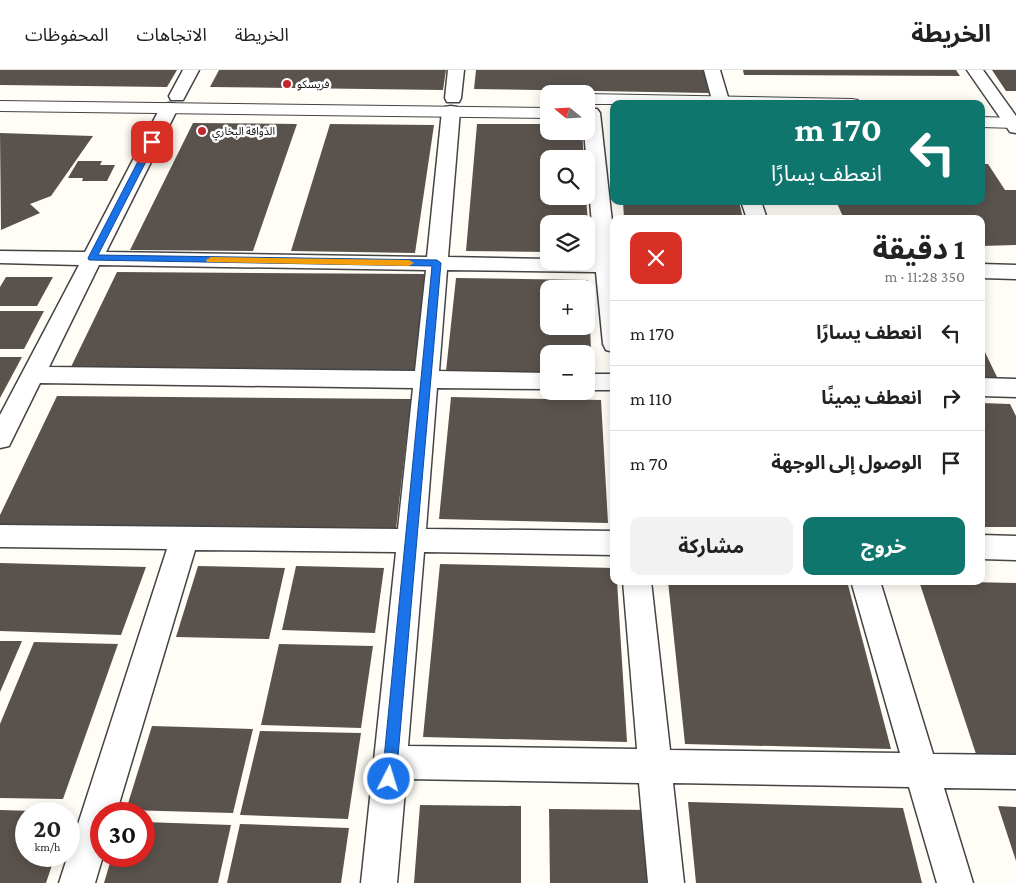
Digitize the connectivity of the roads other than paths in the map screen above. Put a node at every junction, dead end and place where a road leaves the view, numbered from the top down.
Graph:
1 (191, 70) edge
2 (456, 70) edge
3 (712, 70) edge
4 (976, 70) edge
5 (0, 95) edge
6 (540, 100) edge
7 (721, 100) edge
8 (173, 102) junction
9 (452, 105) junction
10 (0, 106) edge
11 (610, 107) edge
12 (595, 108) edge
13 (985, 108) edge
14 (595, 109) edge
15 (540, 111) edge
16 (610, 112) edge
17 (1013, 118) edge
18 (985, 122) edge
19 (592, 140) edge
20 (0, 256) edge
21 (93, 258) junction
22 (437, 263) junction
23 (610, 266) edge
24 (985, 272) edge
25 (1016, 272) edge
26 (33, 375) junction
27 (426, 380) junction
28 (540, 382) edge
29 (595, 382) edge
30 (610, 382) edge
31 (985, 387) edge
32 (1016, 388) edge
33 (0, 439) edge
34 (0, 536) edge
35 (186, 538) junction
36 (411, 540) junction
37 (610, 543) edge
38 (985, 547) edge
39 (1016, 548) edge
40 (637, 585) edge
41 (866, 585) edge
42 (391, 762) junction
43 (655, 766) junction
44 (921, 771) junction
45 (1016, 772) edge
46 (77, 883) edge
47 (379, 883) edge
48 (666, 883) edge
49 (955, 883) edge

1 - 8 street
2 - 9 street
3 - 7 street
4 - 17 street
5 - 8 street
6 - 9 street
8 - 9 street
8 - 10 street
8 - 21 street
9 - 15 street
9 - 22 street
11 - 12 street
13 - 17 street
14 - 16 street
17 - 18 street
19 - 23 street
20 - 21 street
21 - 22 street
21 - 26 street
22 - 23 street
22 - 27 street
24 - 25 street
26 - 27 street
26 - 33 street
27 - 28 street
27 - 36 street
29 - 30 street
31 - 32 street
34 - 35 street
35 - 36 street
35 - 46 street
36 - 37 street
36 - 42 street
38 - 39 street
40 - 43 street
41 - 44 street
42 - 43 street
42 - 47 street
43 - 44 street
43 - 48 street
44 - 45 street
44 - 49 street

